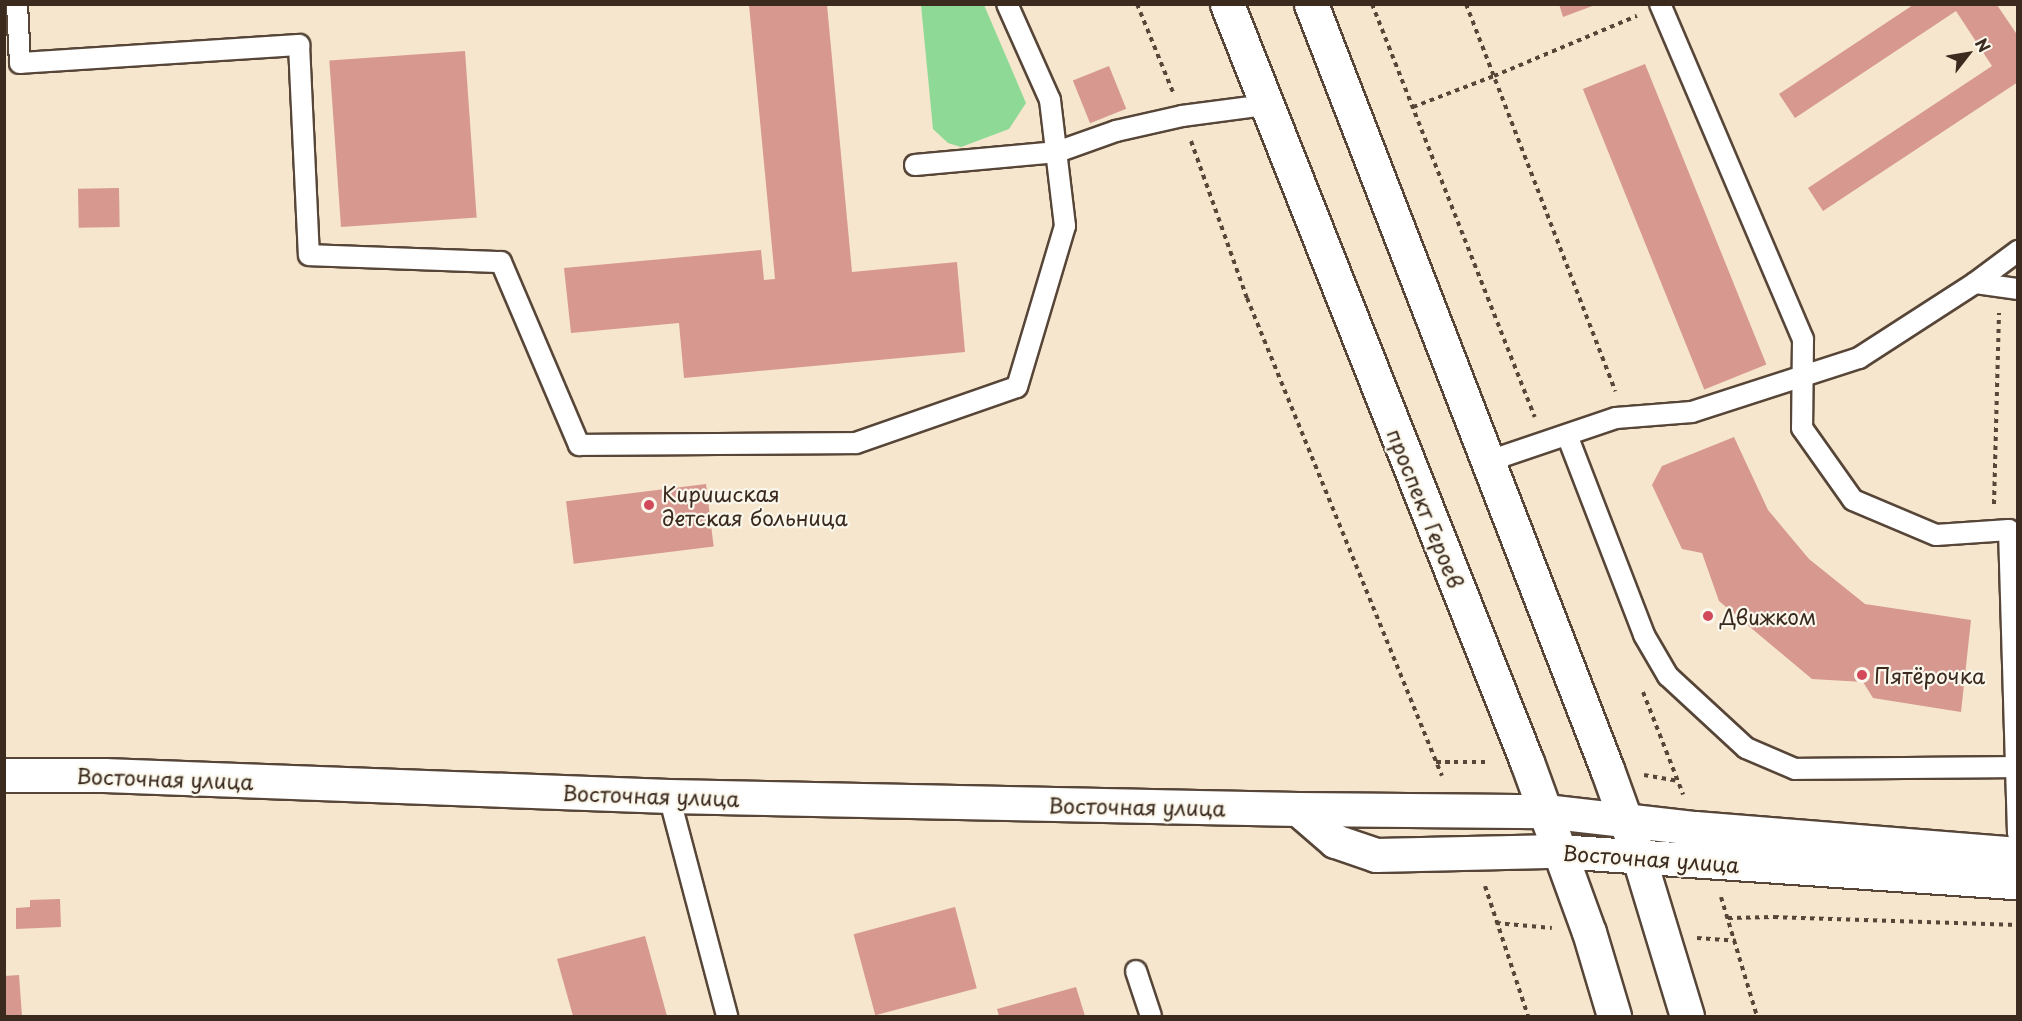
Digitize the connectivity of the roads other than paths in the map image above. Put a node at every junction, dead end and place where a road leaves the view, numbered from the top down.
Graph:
1 (17, 4) edge
2 (1007, 4) edge
3 (1227, 4) edge
4 (1311, 4) edge
5 (1660, 5) edge
6 (1266, 105) junction
7 (1057, 152) junction
8 (915, 165) dead end
9 (2018, 251) edge
10 (1975, 283) junction
11 (2010, 289) edge
12 (1803, 377) junction
13 (1567, 435) junction
14 (1486, 462) junction
15 (2007, 530) edge
16 (2015, 767) junction
17 (4, 775) edge
18 (669, 796) junction
19 (1298, 809) junction
20 (1545, 811) junction
21 (1625, 819) junction
22 (2018, 834) edge
23 (1558, 851) junction
24 (2018, 854) edge
25 (1639, 858) junction
26 (2018, 882) edge
27 (1136, 971) dead end
28 (727, 1017) edge
29 (1151, 1017) edge
30 (1614, 1017) edge
31 (1687, 1017) edge

1 - 7 lane
2 - 7 lane
3 - 6 street, проспект Героев
4 - 14 street
5 - 12 lane
6 - 7 lane
6 - 20 street, проспект Героев
7 - 8 lane
9 - 10 lane
10 - 11 lane
10 - 12 lane
12 - 13 lane
12 - 15 lane
13 - 14 lane
13 - 16 lane
14 - 21 street
15 - 16 lane
16 - 22 lane
17 - 18 street, Восточная улица
18 - 19 street, Восточная улица
18 - 28 lane
19 - 20 street, Восточная улица
19 - 23 street, Восточная улица
20 - 21 street, Восточная улица
20 - 23 street, проспект Героев
21 - 24 street, Восточная улица
21 - 25 street
23 - 25 street, Восточная улица
23 - 30 street, проспект Героев
25 - 26 street, Восточная улица
25 - 31 street
27 - 29 lane

